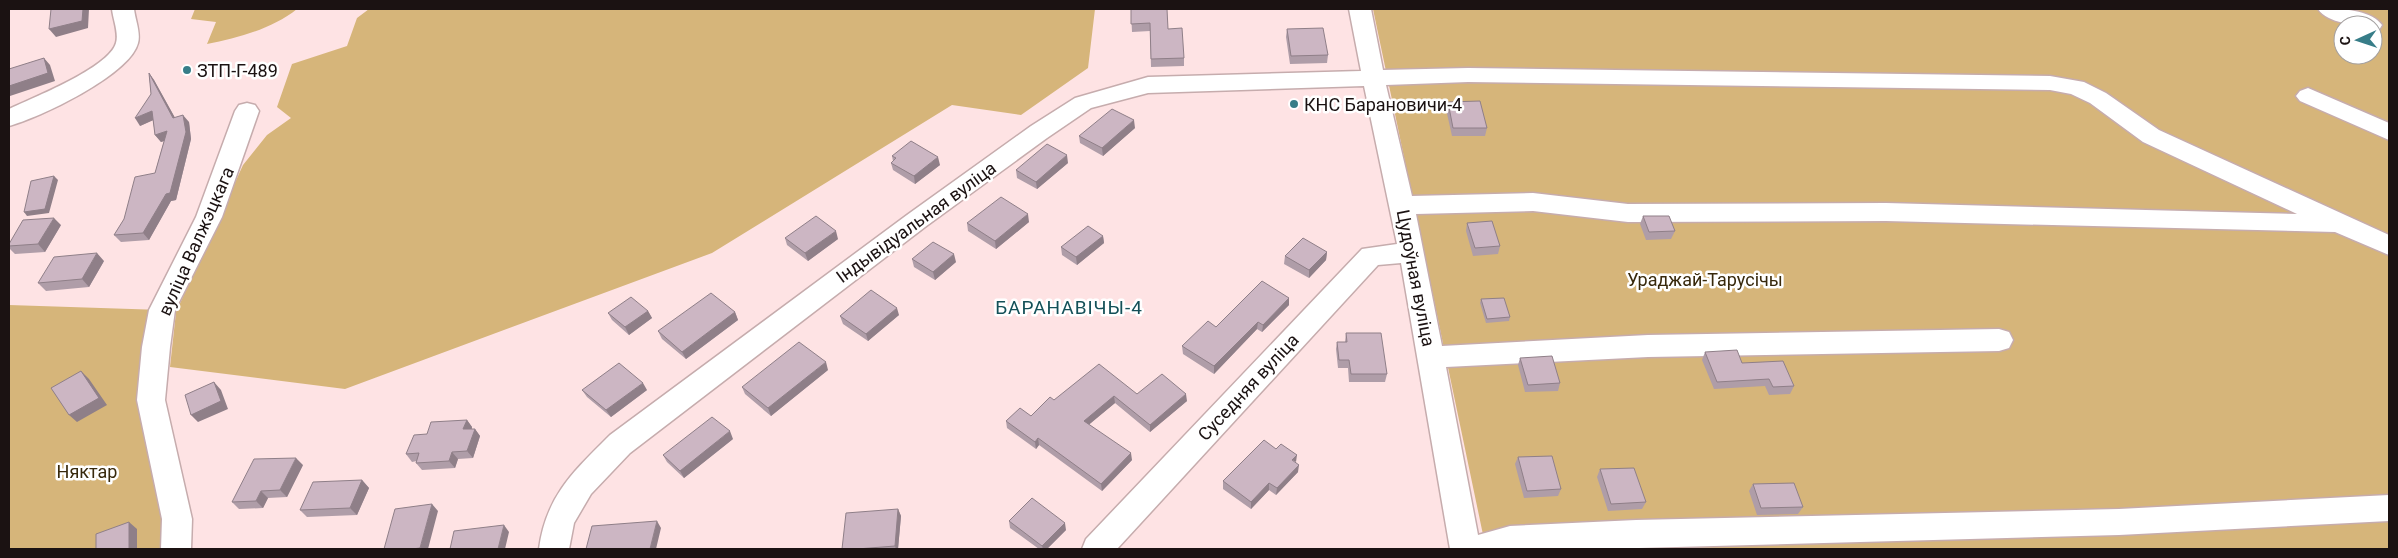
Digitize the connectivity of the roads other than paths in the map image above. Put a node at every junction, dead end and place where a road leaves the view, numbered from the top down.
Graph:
1 (123, 9) edge
2 (1360, 9) edge
3 (2330, 9) edge
4 (2346, 15) edge
5 (1374, 79) junction
6 (2308, 96) dead end
7 (247, 111) dead end
8 (9, 118) edge
9 (2389, 132) edge
10 (1401, 205) junction
11 (2342, 224) junction
12 (2389, 246) edge
13 (1412, 253) junction
14 (1999, 340) dead end
15 (1432, 357) junction
16 (2389, 508) edge
17 (176, 549) edge
18 (554, 549) edge
19 (1097, 549) edge
20 (1465, 549) edge
21 (1478, 549) edge

1 - 8 street
2 - 5 street, Цудоўная вуліца
3 - 4 street
5 - 10 street, Цудоўная вуліца
5 - 11 street, Індывідуальная вуліца
5 - 18 street, Індывідуальная вуліца
6 - 9 street
7 - 17 street, вуліца Валжэцкага
10 - 11 street
10 - 13 street, Цудоўная вуліца
11 - 12 street, Індывідуальная вуліца
13 - 15 street, Цудоўная вуліца
13 - 19 street, Суседняя вуліца
14 - 15 street
15 - 20 street, Цудоўная вуліца
16 - 21 street

